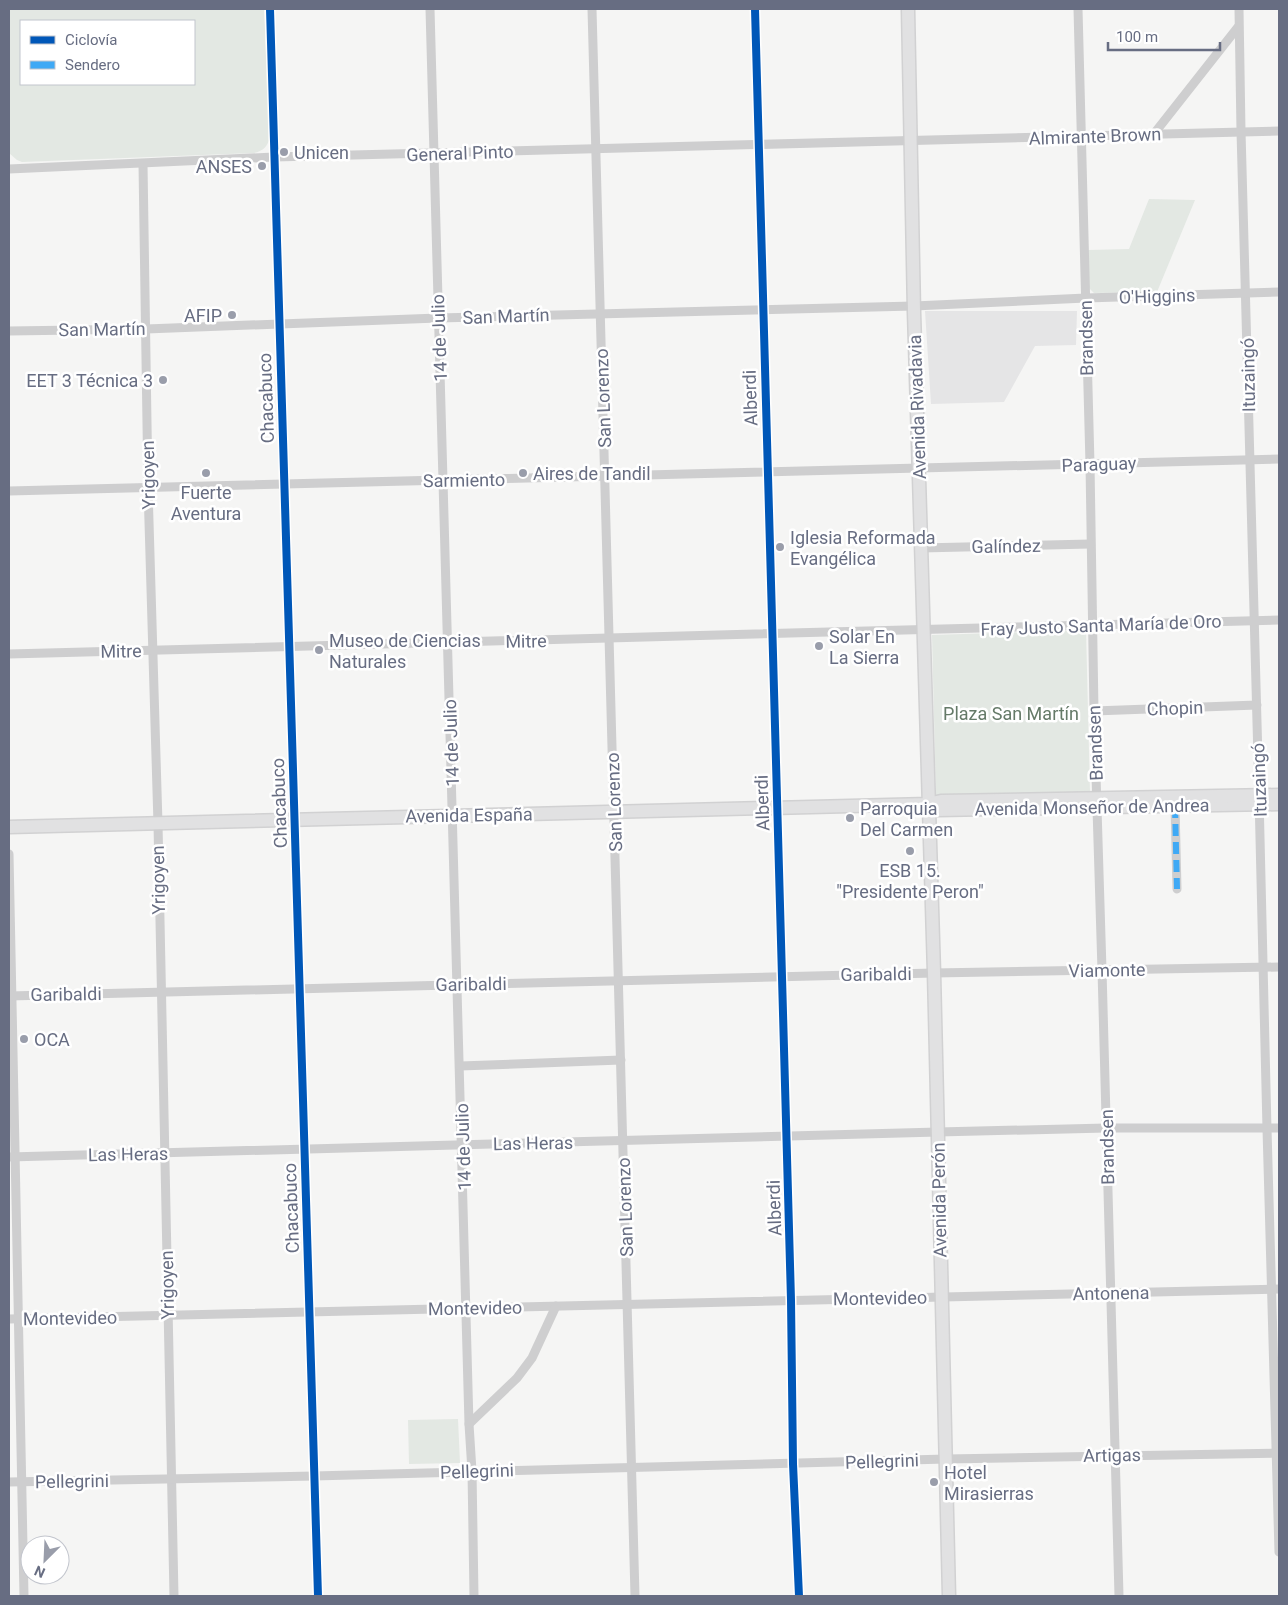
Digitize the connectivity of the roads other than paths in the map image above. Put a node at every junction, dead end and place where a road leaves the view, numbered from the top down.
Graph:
1 (270, 9) edge
2 (430, 9) edge
3 (592, 9) edge
4 (755, 9) edge
5 (908, 9) edge
6 (1078, 9) edge
7 (1239, 9) edge
8 (1238, 27) junction
9 (1241, 131) junction
10 (1279, 131) edge
11 (1153, 135) junction
12 (1080, 137) junction
13 (911, 141) junction
14 (758, 144) junction
15 (596, 148) junction
16 (434, 154) junction
17 (274, 157) junction
18 (143, 164) junction
19 (9, 169) edge
20 (1279, 292) edge
21 (1246, 293) junction
22 (1086, 298) junction
23 (914, 306) junction
24 (763, 310) junction
25 (600, 314) junction
26 (438, 318) junction
27 (278, 323) junction
28 (146, 329) junction
29 (9, 331) edge
30 (1279, 459) edge
31 (1251, 460) junction
32 (1090, 464) junction
33 (919, 469) junction
34 (768, 472) junction
35 (605, 476) junction
36 (443, 480) junction
37 (284, 484) junction
38 (148, 488) junction
39 (9, 491) edge
40 (1090, 544) junction
41 (921, 548) junction
42 (1255, 620) junction
43 (1279, 620) edge
44 (1092, 624) junction
45 (923, 630) junction
46 (772, 634) junction
47 (609, 638) junction
48 (448, 643) junction
49 (289, 647) junction
50 (152, 650) junction
51 (9, 654) edge
52 (1257, 705) junction
53 (1094, 711) junction
54 (1279, 795) edge
55 (1260, 800) junction
56 (1097, 803) junction
57 (928, 804) junction
58 (1279, 804) edge
59 (1175, 806) junction
60 (777, 808) junction
61 (614, 812) junction
62 (453, 816) junction
63 (294, 820) junction
64 (158, 824) junction
65 (9, 826) edge
66 (9, 854) edge
67 (1177, 889) dead end
68 (1279, 967) edge
69 (1264, 968) junction
70 (1102, 970) junction
71 (934, 973) junction
72 (782, 977) junction
73 (619, 981) junction
74 (458, 985) junction
75 (300, 989) junction
76 (160, 992) junction
77 (10, 996) edge
78 (621, 1060) junction
79 (460, 1066) junction
80 (1106, 1128) junction
81 (1279, 1128) edge
82 (1266, 1129) junction
83 (938, 1132) junction
84 (786, 1137) junction
85 (623, 1141) junction
86 (462, 1145) junction
87 (304, 1149) junction
88 (164, 1153) junction
89 (12, 1157) edge
90 (1276, 1289) edge
91 (1110, 1293) junction
92 (942, 1297) junction
93 (791, 1300) junction
94 (628, 1304) junction
95 (556, 1306) junction
96 (467, 1308) junction
97 (310, 1312) junction
98 (168, 1315) junction
99 (14, 1319) edge
100 (469, 1424) junction
101 (1277, 1453) edge
102 (1116, 1455) junction
103 (946, 1459) junction
104 (793, 1464) junction
105 (632, 1467) junction
106 (472, 1471) junction
107 (314, 1476) junction
108 (171, 1478) junction
109 (9, 1482) edge
110 (22, 1482) junction
111 (1279, 1552) edge
112 (24, 1596) edge
113 (174, 1596) edge
114 (318, 1596) edge
115 (474, 1596) edge
116 (636, 1596) edge
117 (799, 1596) edge
118 (949, 1596) edge
119 (1119, 1596) edge

1 - 17 street, Chacabuco
2 - 16 street, 14 de Julio
3 - 15 street, San Lorenzo
4 - 14 street, Alberdi
5 - 13 main road, Avenida Rivadavia
6 - 12 street, Brandsen
7 - 8 street, Ituzaingó
8 - 9 street, Ituzaingó
8 - 11 street
9 - 10 street, Almirante Brown
9 - 11 street, Almirante Brown
9 - 21 street, Ituzaingó
11 - 12 street, Almirante Brown
12 - 13 street, Almirante Brown
12 - 22 street, Brandsen
13 - 14 street, General Pinto
13 - 23 main road, Avenida Rivadavia
14 - 15 street, General Pinto
14 - 24 street, Alberdi
15 - 16 street, General Pinto
15 - 25 street, San Lorenzo
16 - 17 street, General Pinto
16 - 26 street, 14 de Julio
17 - 18 street, General Pinto
17 - 27 street, Chacabuco
18 - 19 street, General Pinto
18 - 28 street, Yrigoyen
20 - 21 street, O'Higgins
21 - 22 street, O'Higgins
21 - 31 street, Ituzaingó
22 - 23 street, O'Higgins
22 - 32 street, Brandsen
23 - 24 street, San Martín
23 - 33 main road, Avenida Rivadavia
24 - 25 street, San Martín
24 - 34 street, Alberdi
25 - 26 street, San Martín
25 - 35 street, San Lorenzo
26 - 27 street, San Martín
26 - 36 street, 14 de Julio
27 - 28 street, San Martín
27 - 37 street, Chacabuco
28 - 29 street, San Martín
28 - 38 street, Yrigoyen
30 - 31 street, Paraguay
31 - 32 street, Paraguay
31 - 42 street, Ituzaingó
32 - 33 street, Paraguay
32 - 40 street, Brandsen
33 - 34 street, Sarmiento
33 - 41 main road, Avenida Rivadavia
34 - 35 street, Sarmiento
34 - 46 street, Alberdi
35 - 36 street, Sarmiento
35 - 47 street, San Lorenzo
36 - 37 street, Sarmiento
36 - 48 street, 14 de Julio
37 - 38 street, Sarmiento
37 - 49 street, Chacabuco
38 - 39 street, Sarmiento
38 - 50 street, Yrigoyen
40 - 41 street, Galíndez
40 - 44 street, Brandsen
41 - 45 main road, Avenida Rivadavia
42 - 43 street, Fray Justo Santa María de Oro
42 - 44 street, Fray Justo Santa María de Oro
42 - 52 street, Ituzaingó
44 - 45 street, Fray Justo Santa María de Oro
44 - 53 street, Brandsen
45 - 46 street, Mitre
45 - 57 main road, Avenida Rivadavia
46 - 47 street, Mitre
46 - 60 street, Alberdi
47 - 48 street, Mitre
47 - 61 street, San Lorenzo
48 - 49 street, Mitre
48 - 62 street, 14 de Julio
49 - 50 street, Mitre
49 - 63 street, Chacabuco
50 - 51 street, Mitre
50 - 64 street, Yrigoyen
52 - 53 street, Chopin
52 - 55 street, Ituzaingó
53 - 56 street, Brandsen
54 - 55 main road, Avenida Monseñor de Andrea
55 - 56 main road, Avenida Monseñor de Andrea
55 - 58 main road, Avenida Monseñor de Andrea
55 - 59 main road, Avenida Monseñor de Andrea
55 - 69 street, Ituzaingó
56 - 57 main road, Avenida Monseñor de Andrea
56 - 59 main road, Avenida Monseñor de Andrea
56 - 70 street, Brandsen
57 - 60 main road, Avenida España
57 - 71 main road, Avenida Perón
59 - 67 street
60 - 61 main road, Avenida España
60 - 72 street, Alberdi
61 - 62 main road, Avenida España
61 - 73 street, San Lorenzo
62 - 63 main road, Avenida España
62 - 74 street, 14 de Julio
63 - 64 main road, Avenida España
63 - 75 street, Chacabuco
64 - 65 main road, Avenida España
64 - 76 street, Yrigoyen
66 - 77 street
68 - 69 street, Viamonte
69 - 70 street, Viamonte
69 - 82 street, Ituzaingó
70 - 71 street, Viamonte
70 - 80 street, Brandsen
71 - 72 street, Garibaldi
71 - 83 main road, Avenida Perón
72 - 73 street, Garibaldi
72 - 84 street, Alberdi
73 - 74 street, Garibaldi
73 - 78 street, San Lorenzo
74 - 75 street, Garibaldi
74 - 79 street, 14 de Julio
75 - 76 street, Garibaldi
75 - 87 street, Chacabuco
76 - 77 street, Garibaldi
76 - 88 street, Yrigoyen
77 - 89 street
78 - 79 street
78 - 85 street, San Lorenzo
79 - 86 street, 14 de Julio
80 - 82 street, Las Heras
80 - 83 street, Las Heras
80 - 91 street, Brandsen
81 - 82 street, Las Heras
82 - 90 street, Ituzaingó
83 - 84 street, Las Heras
83 - 92 main road, Avenida Perón
84 - 85 street, Las Heras
84 - 93 street, Alberdi
85 - 86 street, Las Heras
85 - 94 street, San Lorenzo
86 - 87 street, Las Heras
86 - 96 street, 14 de Julio
87 - 88 street, Las Heras
87 - 97 street, Chacabuco
88 - 89 street, Las Heras
88 - 98 street, Yrigoyen
89 - 99 street
90 - 91 street, Antonena
90 - 101 street, Ituzaingó
91 - 92 street, Antonena
91 - 102 street, Brandsen
92 - 93 street, Montevideo
92 - 103 main road, Avenida Perón
93 - 94 street, Montevideo
93 - 104 street, Alberdi
94 - 95 street, Montevideo
94 - 105 street, San Lorenzo
95 - 96 street, Montevideo
95 - 100 street
96 - 97 street, Montevideo
96 - 100 street, 14 de Julio
97 - 98 street, Montevideo
97 - 107 street, Chacabuco
98 - 99 street, Montevideo
98 - 108 street, Yrigoyen
99 - 110 street
100 - 106 street, 14 de Julio
101 - 102 street, Artigas
101 - 111 street, Ituzaingó
102 - 103 street, Artigas
102 - 119 street, Brandsen
103 - 104 street, Pellegrini
103 - 118 main road, Avenida Perón
104 - 105 street, Pellegrini
104 - 117 street, Alberdi
105 - 106 street, Pellegrini
105 - 116 street, San Lorenzo
106 - 107 street, Pellegrini
106 - 115 street, 14 de Julio
107 - 108 street, Pellegrini
107 - 114 street, Chacabuco
108 - 110 street, Pellegrini
108 - 113 street, Yrigoyen
109 - 110 street, Pellegrini
110 - 112 street

